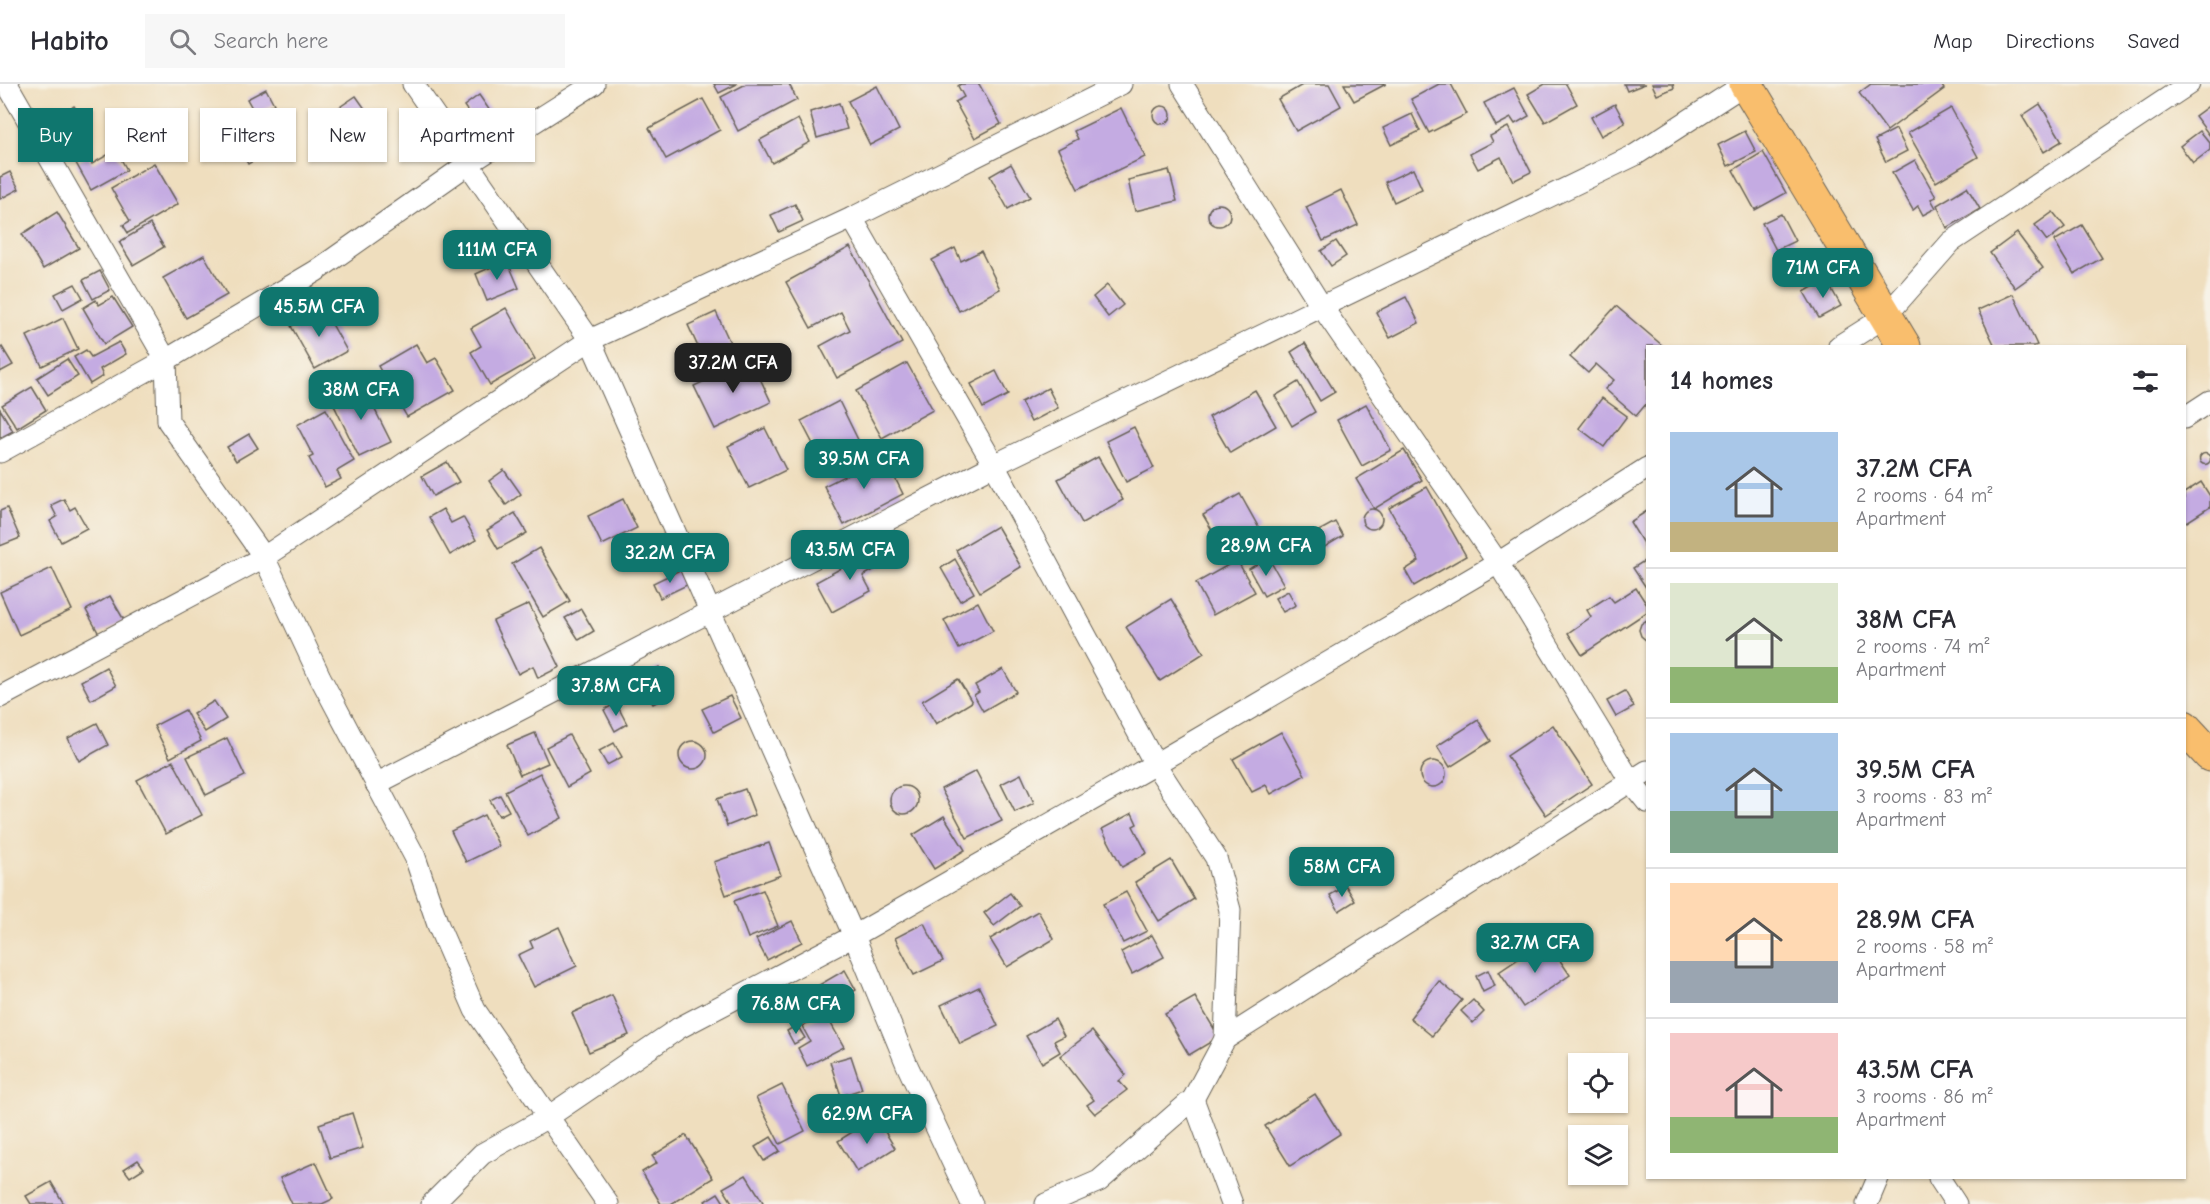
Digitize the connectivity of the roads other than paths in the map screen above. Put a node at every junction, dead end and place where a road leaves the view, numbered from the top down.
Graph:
1 (7, 84) edge
2 (413, 84) edge
3 (594, 84) edge
4 (1121, 84) edge
5 (1182, 84) edge
6 (1746, 84) edge
7 (2189, 84) edge
8 (468, 164) junction
9 (852, 218) junction
10 (1322, 307) junction
11 (1885, 317) junction
12 (590, 340) junction
13 (1841, 345) edge
14 (1903, 345) edge
15 (166, 360) junction
16 (2210, 401) edge
17 (2186, 417) edge
18 (0, 452) edge
19 (994, 465) junction
20 (1646, 469) edge
21 (264, 557) junction
22 (1498, 563) junction
23 (710, 612) junction
24 (0, 697) edge
25 (2186, 729) edge
26 (2210, 754) edge
27 (1155, 764) junction
28 (1639, 777) edge
29 (376, 784) junction
30 (1646, 799) edge
31 (854, 936) junction
32 (1225, 1039) junction
33 (1193, 1099) junction
34 (548, 1117) junction
35 (1878, 1179) edge
36 (1940, 1179) edge
37 (432, 1204) edge
38 (608, 1204) edge
39 (972, 1204) edge
40 (1046, 1204) edge
41 (1232, 1204) edge
42 (1867, 1204) edge
43 (1956, 1204) edge

1 - 15 street
2 - 8 street
3 - 8 street
4 - 9 street
5 - 10 street
6 - 10 street
6 - 11 main road
7 - 11 street
8 - 12 street
8 - 15 street
9 - 12 street
9 - 19 street
10 - 19 street
10 - 22 street
11 - 13 street
11 - 14 main road
12 - 21 street
12 - 23 street
15 - 18 street
15 - 21 street
16 - 17 street
19 - 23 street
19 - 27 street
20 - 22 street
21 - 24 street
21 - 29 street
22 - 27 street
22 - 28 street
23 - 29 street
23 - 31 street
25 - 26 main road
27 - 31 street
27 - 32 street
28 - 30 street
28 - 32 street
29 - 34 street
31 - 34 street
31 - 39 street
32 - 33 street
33 - 40 street
33 - 41 street
34 - 37 street
34 - 38 street
35 - 42 street
36 - 43 street

